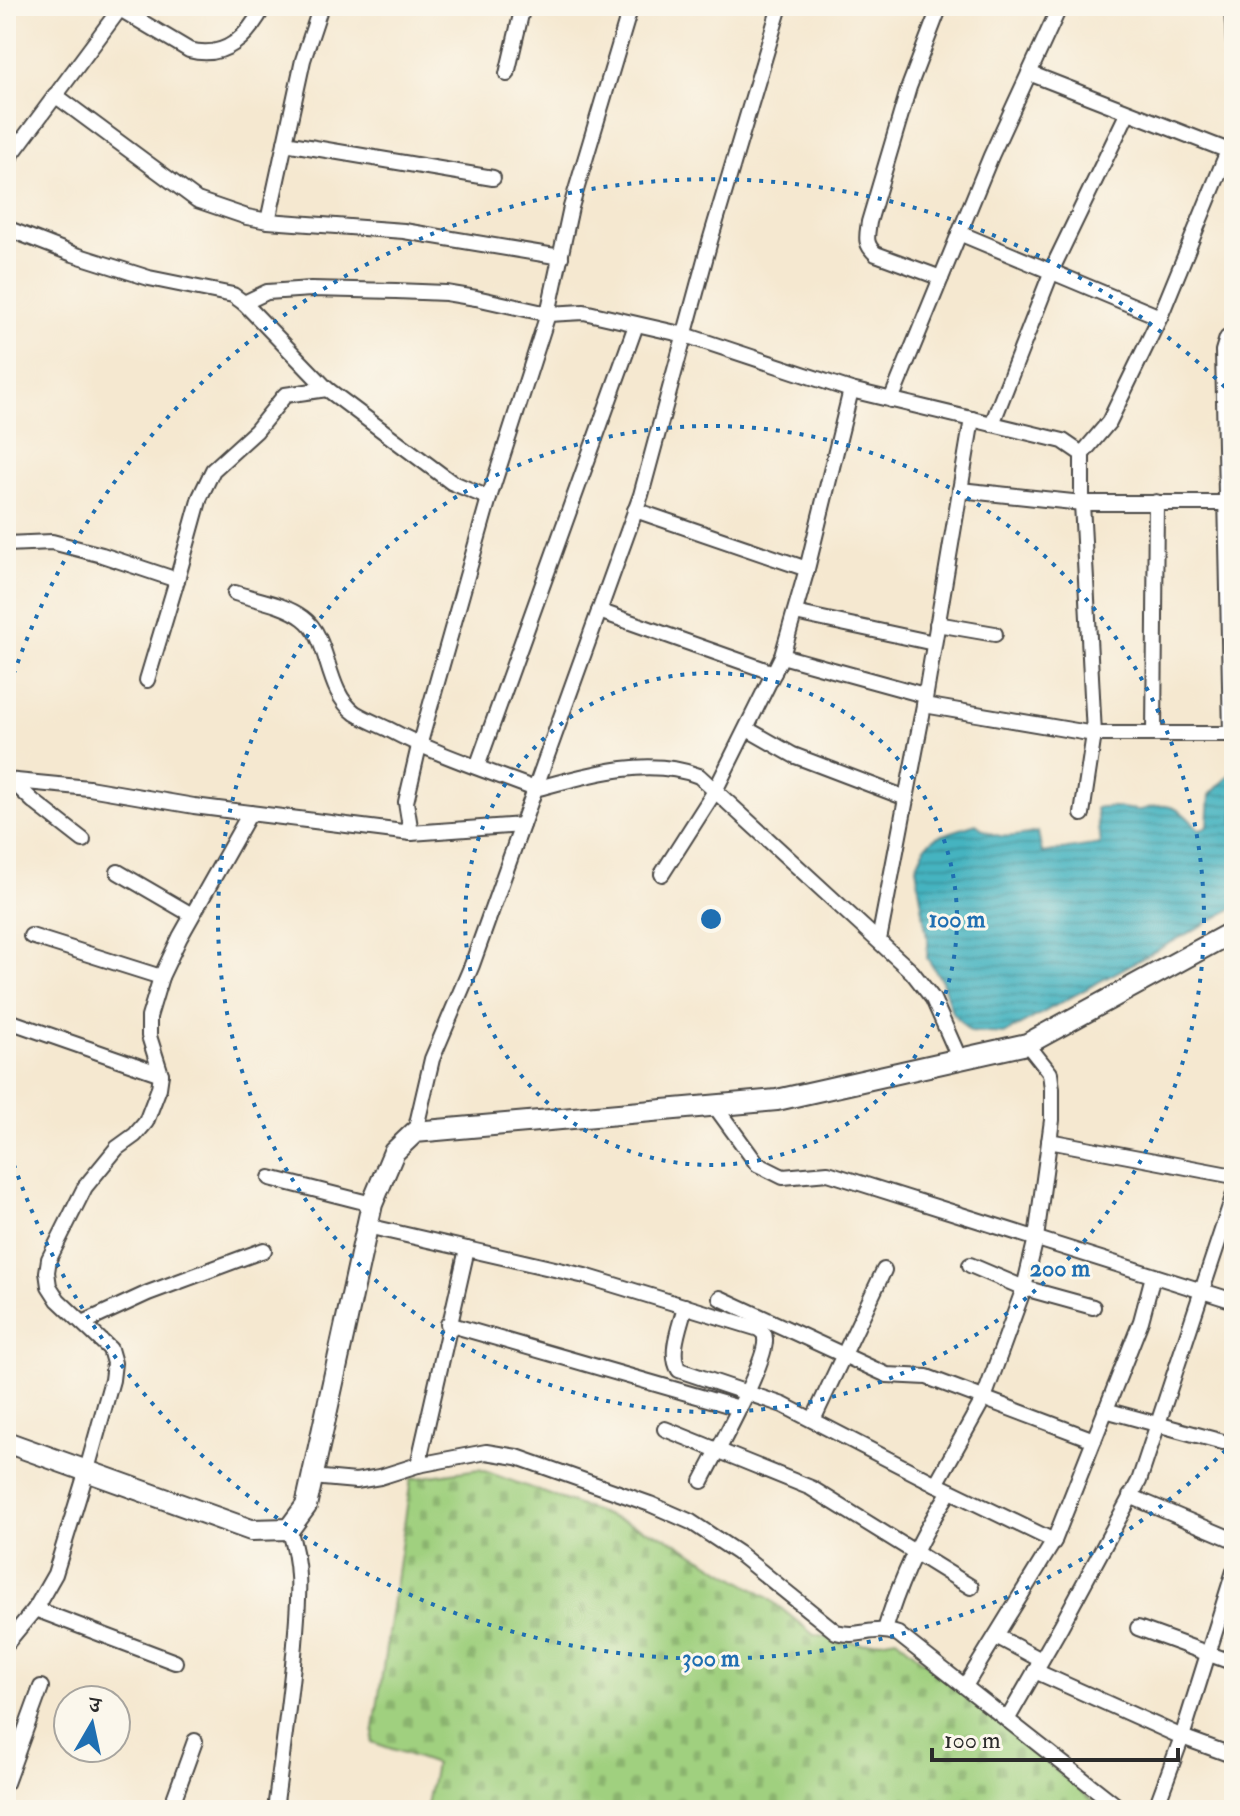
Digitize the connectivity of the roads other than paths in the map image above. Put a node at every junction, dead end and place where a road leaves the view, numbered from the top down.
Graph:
1 (264, 6) edge
2 (321, 6) edge
3 (523, 6) edge
4 (631, 6) edge
5 (780, 6) edge
6 (940, 6) edge
7 (1060, 6) edge
8 (1232, 6) edge
9 (121, 8) edge
10 (1234, 45) edge
11 (1029, 73) junction
12 (507, 74) dead end
13 (55, 95) junction
14 (1128, 112) junction
15 (285, 143) junction
16 (1231, 152) edge
17 (6, 162) edge
18 (493, 178) dead end
19 (268, 221) junction
20 (6, 228) edge
21 (959, 233) junction
22 (561, 257) junction
23 (1052, 272) junction
24 (941, 278) junction
25 (244, 303) junction
26 (548, 314) junction
27 (1160, 317) junction
28 (636, 325) junction
29 (1234, 334) edge
30 (685, 335) junction
31 (327, 389) junction
32 (851, 390) junction
33 (891, 400) junction
34 (972, 419) junction
35 (992, 424) junction
36 (1082, 454) junction
37 (960, 490) junction
38 (489, 498) junction
39 (1156, 502) junction
40 (1082, 503) junction
41 (1229, 503) edge
42 (635, 510) junction
43 (6, 544) edge
44 (807, 569) junction
45 (177, 580) junction
46 (235, 593) dead end
47 (599, 611) junction
48 (795, 613) junction
49 (937, 624) junction
50 (995, 634) dead end
51 (934, 643) junction
52 (782, 656) junction
53 (774, 673) junction
54 (147, 680) dead end
55 (924, 700) junction
56 (747, 729) junction
57 (1094, 734) junction
58 (1154, 734) junction
59 (1232, 734) edge
60 (419, 746) junction
61 (477, 767) junction
62 (9, 781) edge
63 (535, 789) junction
64 (715, 791) junction
65 (906, 798) junction
66 (250, 813) junction
67 (1082, 814) dead end
68 (522, 825) junction
69 (411, 833) junction
70 (83, 840) dead end
71 (118, 872) dead end
72 (662, 874) dead end
73 (192, 915) junction
74 (1234, 931) edge
75 (31, 936) dead end
76 (879, 940) junction
77 (161, 977) junction
78 (6, 1020) edge
79 (1027, 1044) junction
80 (960, 1060) junction
81 (161, 1074) junction
82 (714, 1105) junction
83 (415, 1132) junction
84 (1049, 1141) junction
85 (1234, 1176) edge
86 (270, 1178) dead end
87 (1234, 1194) edge
88 (372, 1204) junction
89 (367, 1226) junction
90 (1036, 1238) junction
91 (467, 1249) junction
92 (264, 1250) dead end
93 (970, 1265) dead end
94 (884, 1270) dead end
95 (1153, 1276) junction
96 (1024, 1288) junction
97 (1204, 1290) junction
98 (720, 1298) dead end
99 (1234, 1301) edge
100 (685, 1306) junction
101 (1093, 1307) dead end
102 (83, 1323) junction
103 (448, 1324) junction
104 (843, 1354) junction
105 (747, 1392) junction
106 (984, 1398) junction
107 (739, 1408) junction
108 (1105, 1410) junction
109 (813, 1420) junction
110 (1157, 1425) junction
111 (665, 1429) dead end
112 (1094, 1440) junction
113 (6, 1442) edge
114 (1223, 1442) dead end
115 (718, 1449) junction
116 (418, 1465) junction
117 (86, 1473) junction
118 (312, 1477) junction
119 (702, 1481) dead end
120 (936, 1484) junction
121 (950, 1491) junction
122 (1130, 1496) junction
123 (289, 1529) junction
124 (1234, 1540) edge
125 (1054, 1541) junction
126 (914, 1550) junction
127 (1234, 1571) edge
128 (971, 1587) dead end
129 (35, 1609) junction
130 (1138, 1628) dead end
131 (885, 1630) junction
132 (996, 1636) junction
133 (6, 1644) edge
134 (1209, 1656) junction
135 (175, 1662) dead end
136 (1234, 1663) edge
137 (1038, 1666) junction
138 (965, 1686) junction
139 (41, 1687) dead end
140 (1007, 1720) junction
141 (1182, 1737) junction
142 (195, 1741) dead end
143 (1234, 1756) edge
144 (7, 1777) edge
145 (170, 1810) edge
146 (275, 1810) edge
147 (1122, 1810) edge
148 (1155, 1810) edge

1 - 9 street
2 - 15 street
3 - 12 street
4 - 22 street
5 - 30 street
6 - 24 street
7 - 11 street
8 - 10 street
9 - 13 street
11 - 14 street
11 - 21 street
13 - 17 street
13 - 19 street
14 - 16 street
14 - 23 street
15 - 18 street
15 - 19 street
16 - 27 street
19 - 22 street
20 - 25 street
21 - 23 street
21 - 24 street
22 - 26 street
23 - 27 street
23 - 35 street
24 - 33 street
25 - 26 street
25 - 31 street
26 - 28 street
26 - 38 street
27 - 36 street
28 - 30 street
28 - 61 street
29 - 41 street
30 - 32 street
30 - 42 street
31 - 38 street
31 - 45 street
32 - 33 street
32 - 44 street
33 - 34 street
34 - 35 street
34 - 37 street
35 - 36 street
36 - 40 street
37 - 40 street
37 - 49 street
38 - 60 street
39 - 40 street
39 - 41 street
39 - 58 street
40 - 57 street
41 - 59 street
42 - 44 street
42 - 47 street
43 - 45 street
44 - 48 street
45 - 54 street
46 - 60 street
47 - 53 street
47 - 63 street
48 - 51 street
48 - 52 street
49 - 50 street
49 - 51 street
51 - 55 street
52 - 53 street
52 - 55 street
53 - 56 street
55 - 57 street
55 - 65 street
56 - 64 street
56 - 65 street
57 - 58 street
57 - 67 street
58 - 59 street
60 - 61 street
60 - 69 street
61 - 63 street
62 - 66 street
62 - 70 street
63 - 64 street
63 - 68 street
64 - 72 street
64 - 76 street
65 - 76 street
66 - 69 street
66 - 73 street
68 - 69 street
68 - 83 street
71 - 73 street
73 - 77 street
74 - 79 main road
75 - 77 street
76 - 80 street
77 - 81 street
78 - 81 street
79 - 80 main road
79 - 84 street
80 - 82 main road
81 - 102 street
82 - 83 main road
82 - 90 street
83 - 88 main road
84 - 85 street
84 - 90 street
86 - 88 street
87 - 97 street
88 - 89 main road
89 - 91 street
89 - 118 main road
90 - 95 street
90 - 96 street
91 - 100 street
91 - 103 street
92 - 102 street
93 - 96 street
94 - 104 street
95 - 97 street
95 - 108 street
96 - 101 street
96 - 106 street
97 - 99 street
97 - 110 street
98 - 104 street
100 - 105 street
100 - 105 street
102 - 117 street
103 - 107 street
103 - 116 street
104 - 106 street
104 - 109 street
105 - 107 street
105 - 109 street
106 - 112 street
106 - 120 street
107 - 115 street
108 - 110 street
108 - 112 street
109 - 120 street
110 - 114 street
110 - 122 street
111 - 115 street
112 - 125 street
113 - 117 main road
115 - 119 street
115 - 126 street
116 - 118 street
116 - 131 street
117 - 123 main road
117 - 129 street
118 - 123 main road
120 - 121 street
121 - 125 street
121 - 126 street
122 - 124 street
122 - 137 street
123 - 146 street
125 - 132 street
126 - 128 street
126 - 131 street
127 - 134 street
129 - 133 street
129 - 135 street
130 - 134 street
131 - 138 street
132 - 137 street
132 - 138 street
134 - 136 street
134 - 141 street
137 - 140 street
137 - 141 street
138 - 140 street
139 - 144 street
140 - 147 street
141 - 143 street
141 - 148 street
142 - 145 street

